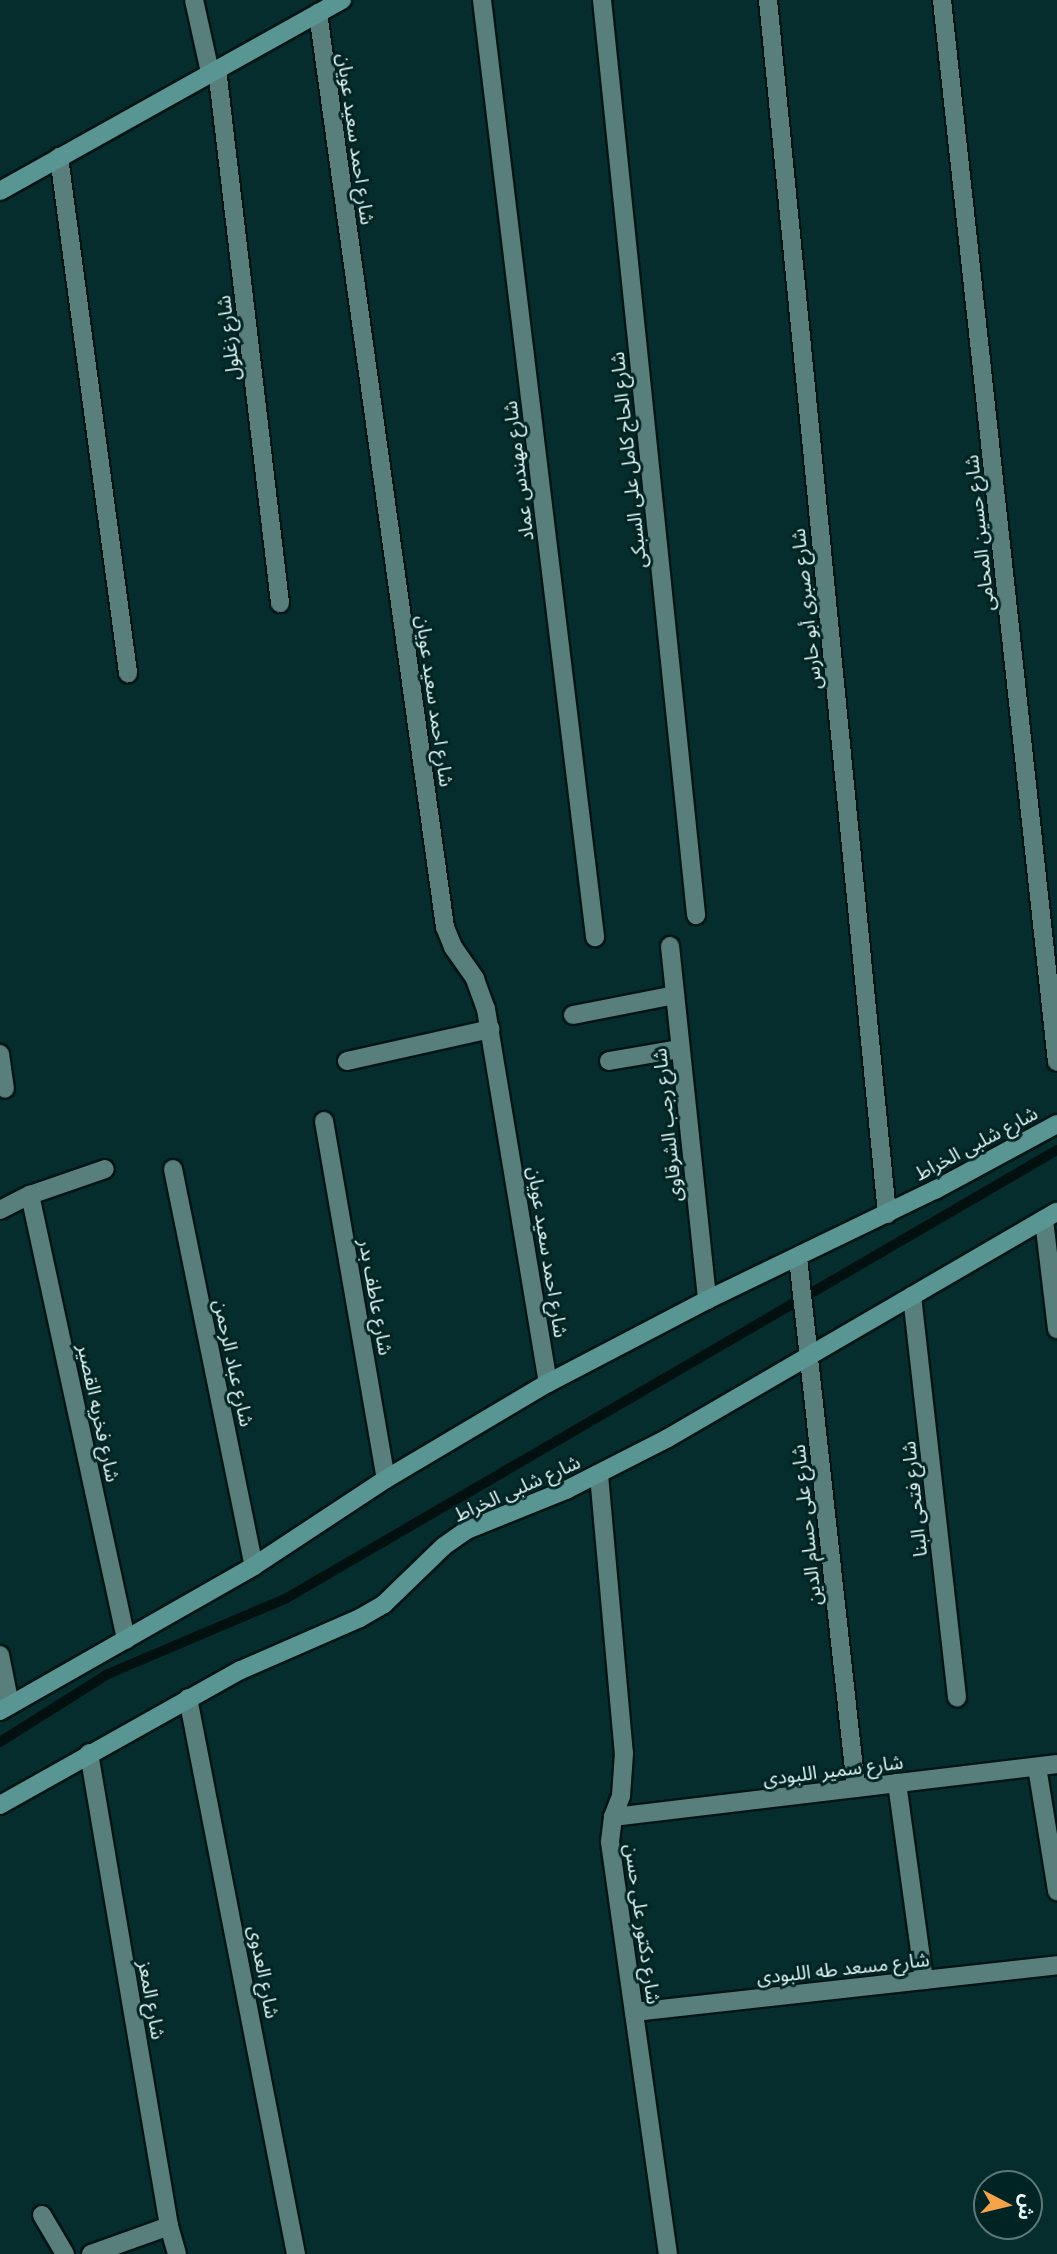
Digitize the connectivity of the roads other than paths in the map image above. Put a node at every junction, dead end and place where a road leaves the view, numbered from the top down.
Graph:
1 (194, 0) edge
2 (342, 0) edge
3 (482, 0) edge
4 (602, 0) edge
5 (768, 0) edge
6 (943, 0) edge
7 (318, 13) junction
8 (214, 70) junction
9 (59, 157) junction
10 (0, 191) edge
11 (281, 603) dead end
12 (128, 673) dead end
13 (696, 915) dead end
14 (595, 937) dead end
15 (670, 946) dead end
16 (675, 995) junction
17 (573, 1015) dead end
18 (490, 1029) junction
19 (680, 1049) junction
20 (0, 1054) edge
21 (346, 1061) dead end
22 (609, 1061) dead end
23 (1057, 1062) edge
24 (5, 1089) dead end
25 (324, 1121) dead end
26 (1057, 1124) edge
27 (105, 1169) dead end
28 (173, 1169) dead end
29 (30, 1195) junction
30 (0, 1210) edge
31 (887, 1214) junction
32 (1050, 1216) edge
33 (798, 1258) junction
34 (912, 1296) junction
35 (707, 1300) junction
36 (1057, 1329) edge
37 (808, 1359) junction
38 (548, 1383) junction
39 (599, 1475) junction
40 (386, 1479) junction
41 (254, 1566) junction
42 (126, 1640) junction
43 (0, 1655) edge
44 (957, 1697) dead end
45 (188, 1698) junction
46 (5, 1708) edge
47 (89, 1753) junction
48 (1057, 1764) edge
49 (1037, 1767) junction
50 (897, 1783) junction
51 (856, 1788) junction
52 (0, 1805) edge
53 (613, 1816) junction
54 (1057, 1891) edge
55 (1057, 1965) edge
56 (924, 1980) junction
57 (634, 2012) junction
58 (42, 2215) dead end
59 (169, 2226) junction
60 (65, 2254) edge
61 (91, 2254) edge
62 (177, 2254) edge
63 (296, 2254) edge
64 (668, 2254) edge

1 - 8 street, شارع زغلول
2 - 7 street
3 - 14 street, شارع مهندس عماد
4 - 13 street, شارع الحاج كامل على السبكى
5 - 31 street, شارع صبرى أبو حارس
6 - 23 street, شارع حسين المحامى
7 - 8 street
7 - 18 street, شارع احمد سعيد عويان
8 - 9 street
8 - 11 street, شارع زغلول
9 - 10 street
9 - 12 street
15 - 16 street, شارع رجب الشرقاوى
16 - 17 street
16 - 19 street, شارع رجب الشرقاوى
18 - 21 street
18 - 38 street, شارع احمد سعيد عويان
19 - 22 street
19 - 35 street, شارع رجب الشرقاوى
20 - 24 street
25 - 40 street, شارع عاطف بدر
26 - 31 street, شارع شلبى الخراط
27 - 29 street
28 - 41 street, شارع عباد الرحمن
29 - 30 street
29 - 42 street, شارع فخريه القصير
31 - 33 street, شارع شلبى الخراط
32 - 34 street, شارع شلبى الخراط
32 - 36 street
33 - 35 street, شارع شلبى الخراط
33 - 37 street, شارع على حسام الدين
34 - 37 street, شارع شلبى الخراط
34 - 44 street, شارع فتحى البنا
35 - 38 street, شارع شلبى الخراط
37 - 39 street, شارع شلبى الخراط
37 - 51 street, شارع على حسام الدين
38 - 40 street, شارع شلبى الخراط
39 - 45 street, شارع شلبى الخراط
39 - 53 street, شارع دكتور على حسن
40 - 41 street, شارع شلبى الخراط
41 - 42 street, شارع شلبى الخراط
42 - 46 street, شارع شلبى الخراط
43 - 46 street
45 - 47 street, شارع شلبى الخراط
45 - 63 street, شارع العدوى
47 - 52 street, شارع شلبى الخراط
47 - 59 street, شارع المعز
48 - 49 street, شارع سمير اللبودى
49 - 50 street, شارع سمير اللبودى
49 - 54 street
50 - 51 street, شارع سمير اللبودى
50 - 56 street
51 - 53 street, شارع سمير اللبودى
53 - 57 street, شارع دكتور على حسن
55 - 56 street, شارع مسعد طه اللبودى
56 - 57 street, شارع مسعد طه اللبودى
57 - 64 street, شارع دكتور على حسن
58 - 60 street
59 - 61 street
59 - 62 street, شارع المعز

